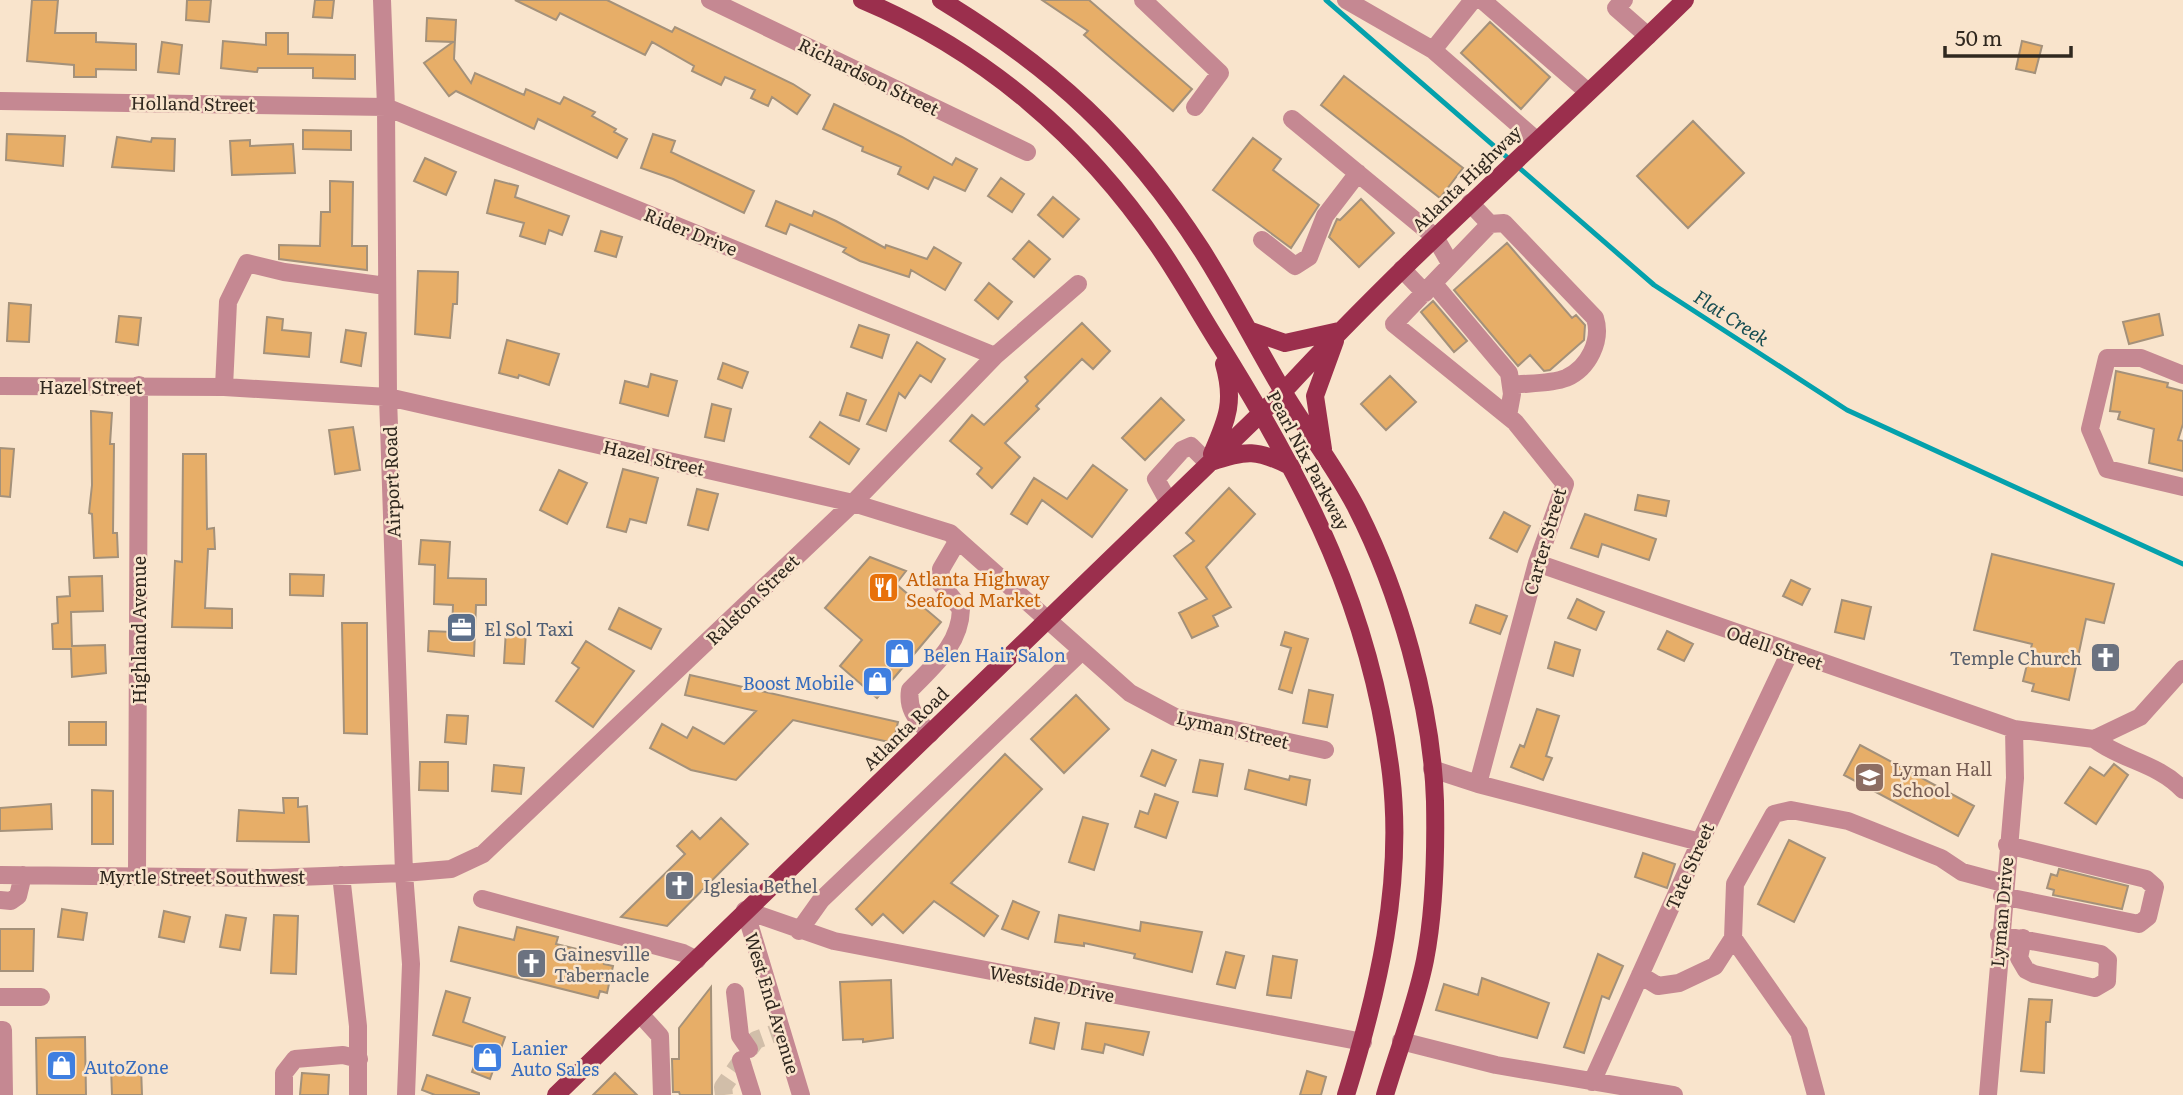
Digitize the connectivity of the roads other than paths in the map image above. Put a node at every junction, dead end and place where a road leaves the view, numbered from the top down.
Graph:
1 (382, 0) edge
2 (710, 0) edge
3 (862, 0) edge
4 (941, 0) edge
5 (1143, 0) edge
6 (1346, 0) edge
7 (1473, 0) edge
8 (1482, 0) edge
9 (1685, 0) edge
10 (1616, 3) edge
11 (1648, 37) junction
12 (1433, 50) junction
13 (1588, 92) junction
14 (0, 101) edge
15 (386, 107) junction
16 (1195, 107) dead end
17 (1292, 120) dead end
18 (1529, 146) junction
19 (1027, 152) dead end
20 (1358, 173) junction
21 (1474, 200) junction
22 (1490, 224) junction
23 (1435, 237) junction
24 (1262, 240) dead end
25 (1450, 263) junction
26 (1402, 269) junction
27 (1078, 284) dead end
28 (386, 286) junction
29 (1429, 289) junction
30 (1251, 331) junction
31 (1339, 331) junction
32 (1218, 343) junction
33 (995, 356) junction
34 (2183, 374) edge
35 (139, 385) junction
36 (1511, 385) junction
37 (0, 386) edge
38 (224, 387) junction
39 (1283, 392) junction
40 (388, 397) junction
41 (1261, 411) junction
42 (1508, 416) junction
43 (1324, 456) junction
44 (1208, 463) junction
45 (1292, 467) junction
46 (2183, 487) edge
47 (1168, 502) junction
48 (853, 503) junction
49 (958, 540) junction
50 (1537, 563) junction
51 (1048, 620) junction
52 (1082, 650) junction
53 (1790, 652) junction
54 (2183, 669) edge
55 (2014, 729) junction
56 (930, 734) junction
57 (2094, 738) junction
58 (1325, 750) dead end
59 (1432, 769) junction
60 (1478, 784) junction
61 (2183, 790) edge
62 (1700, 842) junction
63 (2007, 845) junction
64 (404, 873) junction
65 (0, 875) edge
66 (23, 875) junction
67 (137, 875) junction
68 (341, 875) junction
69 (2003, 890) junction
70 (482, 899) dead end
71 (0, 900) edge
72 (745, 910) junction
73 (799, 931) junction
74 (1999, 935) junction
75 (2023, 937) junction
76 (1733, 938) junction
77 (690, 957) junction
78 (1640, 975) junction
79 (735, 992) dead end
80 (0, 997) edge
81 (41, 997) dead end
82 (639, 1014) junction
83 (0, 1030) edge
84 (1401, 1041) junction
85 (1363, 1042) junction
86 (359, 1059) junction
87 (1592, 1082) junction
88 (4, 1095) edge
89 (284, 1095) edge
90 (358, 1095) edge
91 (406, 1095) edge
92 (556, 1095) edge
93 (662, 1095) edge
94 (752, 1095) edge
95 (801, 1095) edge
96 (1346, 1095) edge
97 (1385, 1095) edge
98 (1674, 1095) edge
99 (1816, 1095) edge
100 (1988, 1095) edge

1 - 15 street, Airport Road
2 - 19 street, Richardson Street
3 - 32 main road, Pearl Nix Parkway
4 - 30 main road, Pearl Nix Parkway
5 - 16 street
6 - 12 street
7 - 12 street
8 - 13 street
9 - 11 main road, Atlanta Highway
10 - 11 street
11 - 13 main road, Atlanta Highway
12 - 18 street
13 - 18 main road, Atlanta Highway
14 - 15 street, Holland Street
15 - 28 street, Airport Road
15 - 33 street, Rider Drive
17 - 20 street
18 - 21 main road, Atlanta Highway
20 - 23 street
20 - 24 street
21 - 22 street
21 - 23 main road, Atlanta Highway
22 - 25 street
22 - 36 street
23 - 25 street
23 - 26 main road, Atlanta Highway
25 - 29 street
26 - 29 street
26 - 31 main road, Atlanta Highway
27 - 33 street, Ralston Street
28 - 38 street
28 - 40 street, Airport Road
29 - 36 street
29 - 42 street, Carter Street
30 - 31 main road
30 - 39 main road, Pearl Nix Parkway
31 - 39 main road, Atlanta Highway
31 - 43 main road
32 - 41 main road, Pearl Nix Parkway
32 - 44 main road
33 - 48 street, Ralston Street
34 - 46 street
35 - 37 street, Hazel Street
35 - 38 street, Hazel Street
35 - 67 street, Highland Avenue
36 - 42 street
38 - 40 street, Hazel Street
39 - 41 main road, Atlanta Road
39 - 43 main road, Pearl Nix Parkway
40 - 48 street, Hazel Street
40 - 64 street, Airport Road
41 - 44 main road, Atlanta Road
41 - 45 main road, Pearl Nix Parkway
42 - 50 street, Carter Street
43 - 59 main road, Pearl Nix Parkway
44 - 45 main road
44 - 47 main road, Atlanta Road
44 - 47 street
45 - 85 main road, Pearl Nix Parkway
47 - 51 main road, Atlanta Road
48 - 49 street, Hazel Street
48 - 64 street, Ralston Street
49 - 51 street, Hazel Street
49 - 56 street
50 - 53 street, Odell Street
50 - 60 street, Carter Street
51 - 52 street, Lyman Street
51 - 56 main road, Atlanta Road
52 - 58 street, Lyman Street
52 - 73 street
53 - 55 street, Odell Street
53 - 62 street, Tate Street
54 - 57 street
55 - 57 street, Odell Street
55 - 63 street, Lyman Drive
56 - 72 main road, Atlanta Road
57 - 61 street
59 - 60 street
59 - 84 main road, Pearl Nix Parkway
60 - 62 street
62 - 78 street, Tate Street
63 - 69 street, Lyman Drive
63 - 69 street
64 - 68 street, Myrtle Street Southwest
64 - 91 street, Airport Road
65 - 66 street, Myrtle Street Southwest
66 - 67 street, Myrtle Street Southwest
66 - 71 street
67 - 68 street, Myrtle Street Southwest
68 - 86 street
69 - 74 street, Lyman Drive
69 - 76 street
70 - 77 street
72 - 73 street, Westside Drive
72 - 77 main road, Atlanta Road
72 - 95 street, West End Avenue
73 - 85 street, Westside Drive
74 - 75 street
74 - 100 street, Lyman Drive
75 - 75 street
76 - 78 street
76 - 99 street
77 - 82 main road, Atlanta Road
78 - 87 street, Tate Street
79 - 94 street
80 - 81 street
82 - 92 main road, Atlanta Road
82 - 93 street
83 - 88 street
84 - 87 street
84 - 97 main road, Pearl Nix Parkway
85 - 96 main road, Pearl Nix Parkway
86 - 89 street
86 - 90 street
87 - 98 street

